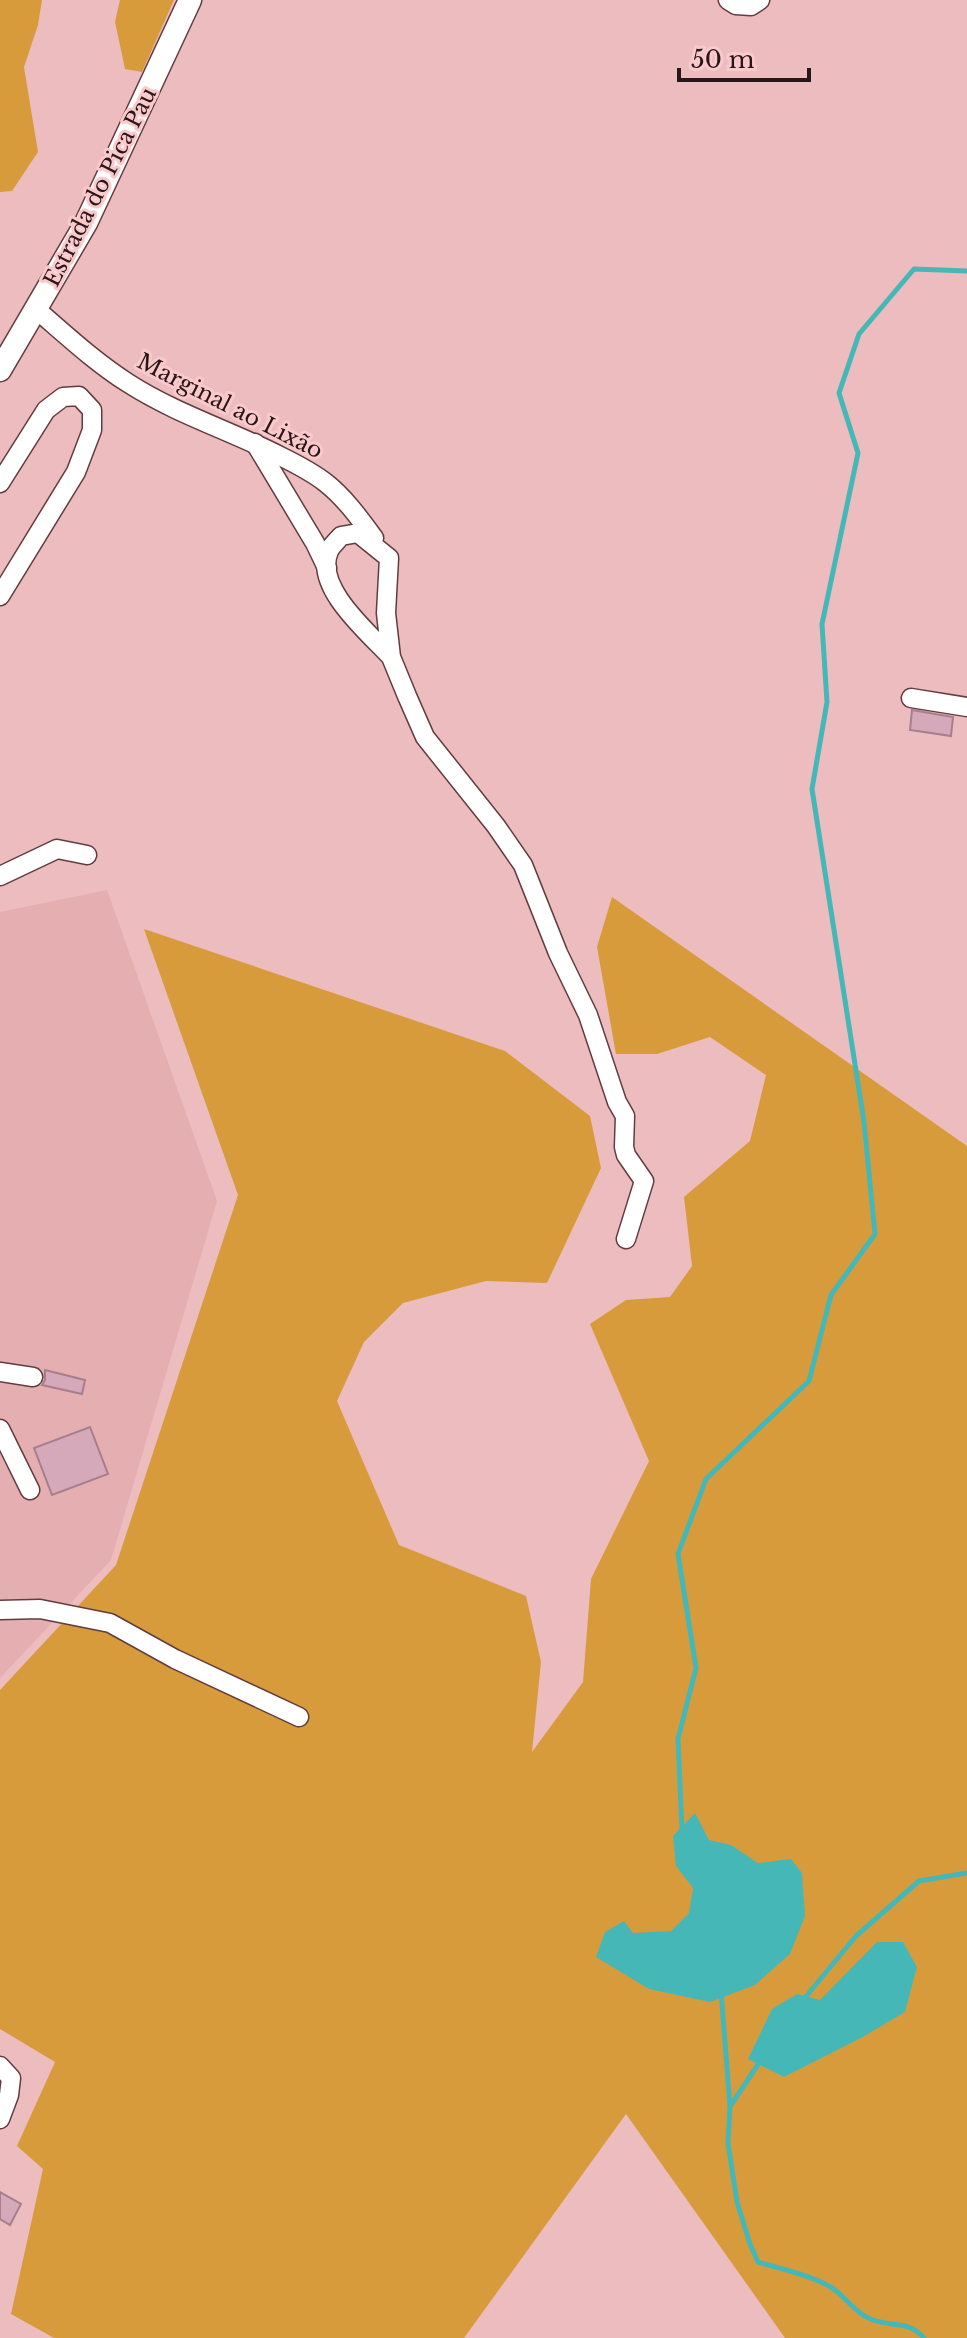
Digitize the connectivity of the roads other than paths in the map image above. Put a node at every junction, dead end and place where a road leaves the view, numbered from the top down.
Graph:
1 (190, 0) edge
2 (728, 0) edge
3 (760, 0) edge
4 (37, 310) junction
5 (0, 370) edge
6 (255, 443) junction
7 (0, 483) edge
8 (389, 558) junction
9 (327, 568) junction
10 (0, 596) edge
11 (391, 657) junction
12 (911, 698) dead end
13 (967, 707) edge
14 (87, 855) dead end
15 (0, 876) edge
16 (626, 1239) dead end
17 (0, 1372) edge
18 (33, 1377) dead end
19 (0, 1429) edge
20 (30, 1490) dead end
21 (0, 1610) edge
22 (299, 1717) dead end
23 (1, 2066) edge
24 (0, 2119) edge

1 - 4 main road, Estrada do Pica Pau
2 - 3 street
4 - 5 main road, Estrada do Pica Pau
4 - 6 street, Marginal ao Lixão
6 - 8 street, Marginal ao Lixão
6 - 9 street
7 - 10 street
8 - 9 street
8 - 11 street
9 - 11 street
11 - 16 street
12 - 13 street
14 - 15 street
17 - 18 street
19 - 20 street
21 - 22 street
23 - 24 street

